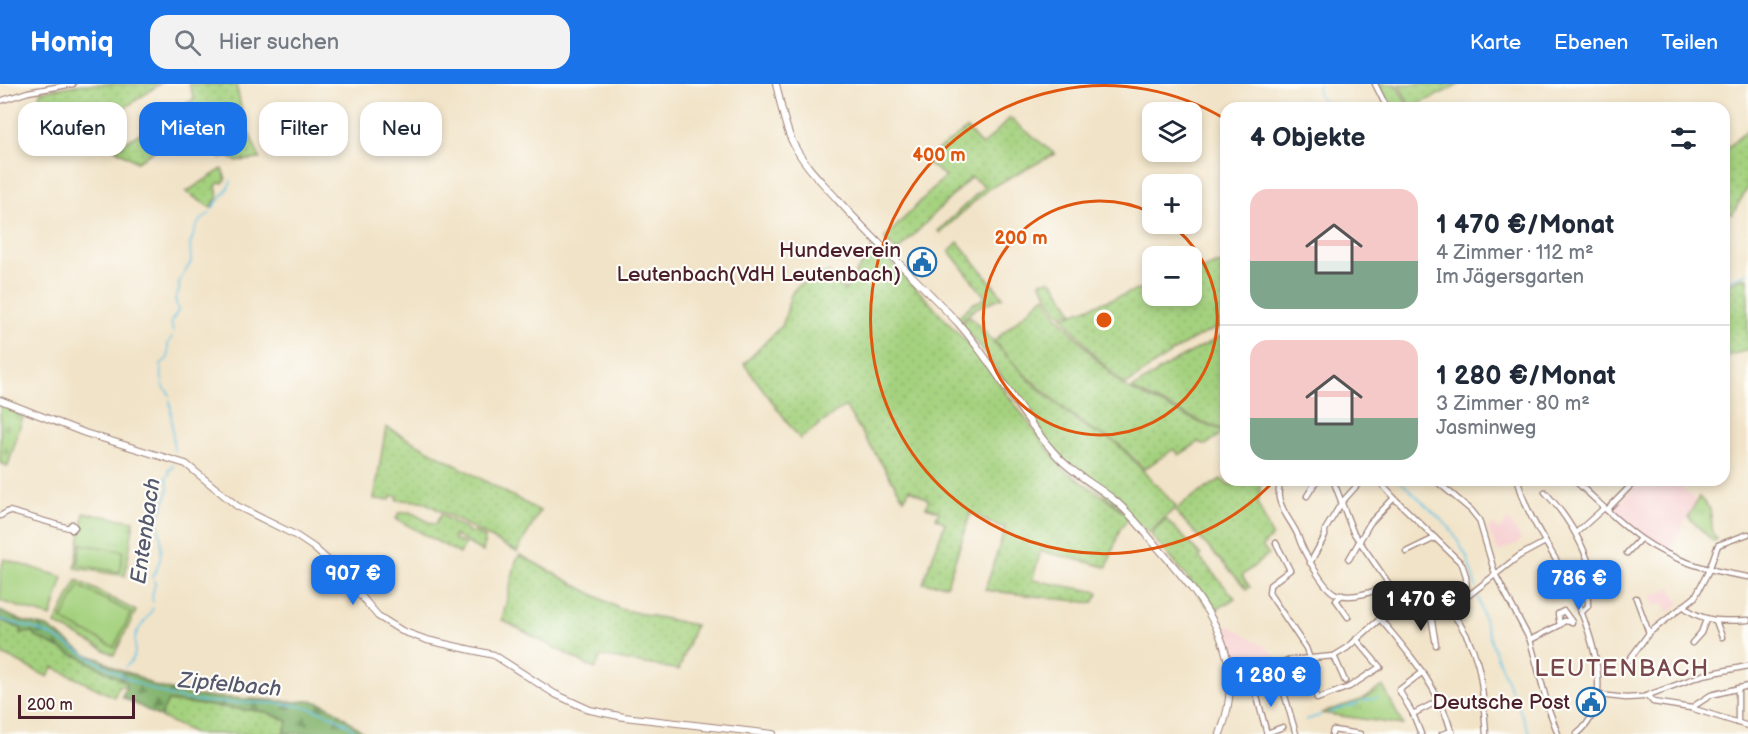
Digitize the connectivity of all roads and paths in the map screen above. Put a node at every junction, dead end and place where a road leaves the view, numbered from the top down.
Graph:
1 (74, 84) edge
2 (776, 84) edge
3 (1375, 84) edge
4 (0, 100) edge
5 (1384, 102) edge
6 (0, 400) edge
7 (1280, 486) edge
8 (1313, 486) edge
9 (1335, 486) edge
10 (1357, 486) edge
11 (1383, 486) edge
12 (1442, 486) edge
13 (1519, 486) edge
14 (1581, 486) edge
15 (1630, 486) edge
16 (1545, 492) dead end
17 (1307, 496) dead end
18 (1394, 498) junction
19 (1342, 502) junction
20 (1606, 509) junction
21 (0, 516) edge
22 (69, 528) dead end
23 (1576, 534) junction
24 (1748, 534) edge
25 (1435, 538) junction
26 (1640, 539) junction
27 (1359, 542) junction
28 (1545, 542) junction
29 (1276, 543) dead end
30 (1406, 552) dead end
31 (1627, 553) dead end
32 (1349, 559) dead end
33 (1310, 563) junction
34 (1605, 567) dead end
35 (1709, 570) junction
36 (1495, 574) junction
37 (1593, 576) junction
38 (1748, 577) edge
39 (1390, 585) junction
40 (1470, 594) junction
41 (1341, 595) junction
42 (1636, 598) dead end
43 (1683, 606) junction
44 (1450, 610) junction
45 (1581, 613) junction
46 (1399, 615) junction
47 (1431, 616) junction
48 (1348, 617) dead end
49 (1380, 619) junction
50 (1706, 620) junction
51 (1748, 620) edge
52 (1716, 621) junction
53 (1560, 625) dead end
54 (1649, 633) junction
55 (1722, 637) dead end
56 (1356, 639) junction
57 (1530, 640) junction
58 (1692, 643) dead end
59 (1436, 645) dead end
60 (1334, 656) junction
61 (1309, 659) junction
62 (1629, 660) dead end
63 (1276, 665) junction
64 (1748, 666) edge
65 (1423, 672) junction
66 (1231, 680) junction
67 (1345, 681) dead end
68 (1281, 685) junction
69 (1748, 686) edge
70 (1738, 688) junction
71 (1648, 696) junction
72 (1599, 698) junction
73 (1440, 700) junction
74 (1690, 708) junction
75 (1413, 714) junction
76 (1738, 723) junction
77 (1748, 726) edge
78 (1283, 727) dead end
79 (1485, 732) edge
80 (1452, 733) edge
81 (773, 734) edge
82 (1220, 734) edge
83 (1267, 734) edge
84 (1296, 734) edge
85 (1332, 734) edge
86 (1360, 734) edge
87 (1421, 734) edge
88 (1442, 734) edge
89 (1479, 734) edge
90 (1558, 734) edge
91 (1577, 734) edge

1 - 4 street
2 - 66 main road
3 - 5 street
6 - 81 main road
7 - 33 street
8 - 17 street
9 - 19 street
10 - 19 street
11 - 18 street
12 - 36 street
13 - 28 street
14 - 20 street
15 - 20 street
16 - 23 street
18 - 25 street
18 - 27 street
19 - 27 street
19 - 33 street
20 - 23 street
20 - 26 street
21 - 22 street
23 - 37 street
24 - 35 street
25 - 30 street
25 - 40 street
26 - 31 street
26 - 35 street
27 - 32 street
27 - 39 street
28 - 36 street
28 - 45 street
29 - 61 street
33 - 41 street
34 - 37 street
35 - 38 street
35 - 43 street
36 - 40 street
36 - 57 street
37 - 45 street
39 - 41 street
39 - 46 street
40 - 44 street
41 - 48 street
42 - 54 street
43 - 50 street
43 - 54 street
44 - 47 street
44 - 79 street
45 - 72 street
46 - 47 street
46 - 49 street
47 - 59 street
49 - 56 street
49 - 65 street
50 - 52 street
50 - 58 street
51 - 52 street
52 - 55 street
53 - 57 street
54 - 62 street
56 - 60 street
56 - 61 street
57 - 90 street
60 - 61 street
60 - 67 street
61 - 63 street
63 - 66 street
63 - 68 street
64 - 71 street
65 - 73 street
65 - 75 street
66 - 82 main road
68 - 83 street
68 - 84 street
69 - 70 street
70 - 74 street
70 - 76 street
71 - 72 street
71 - 74 street
72 - 91 street
73 - 75 street
73 - 80 street
74 - 76 street
75 - 87 street
76 - 77 street
78 - 83 street
79 - 89 street
80 - 88 street
85 - 86 street

